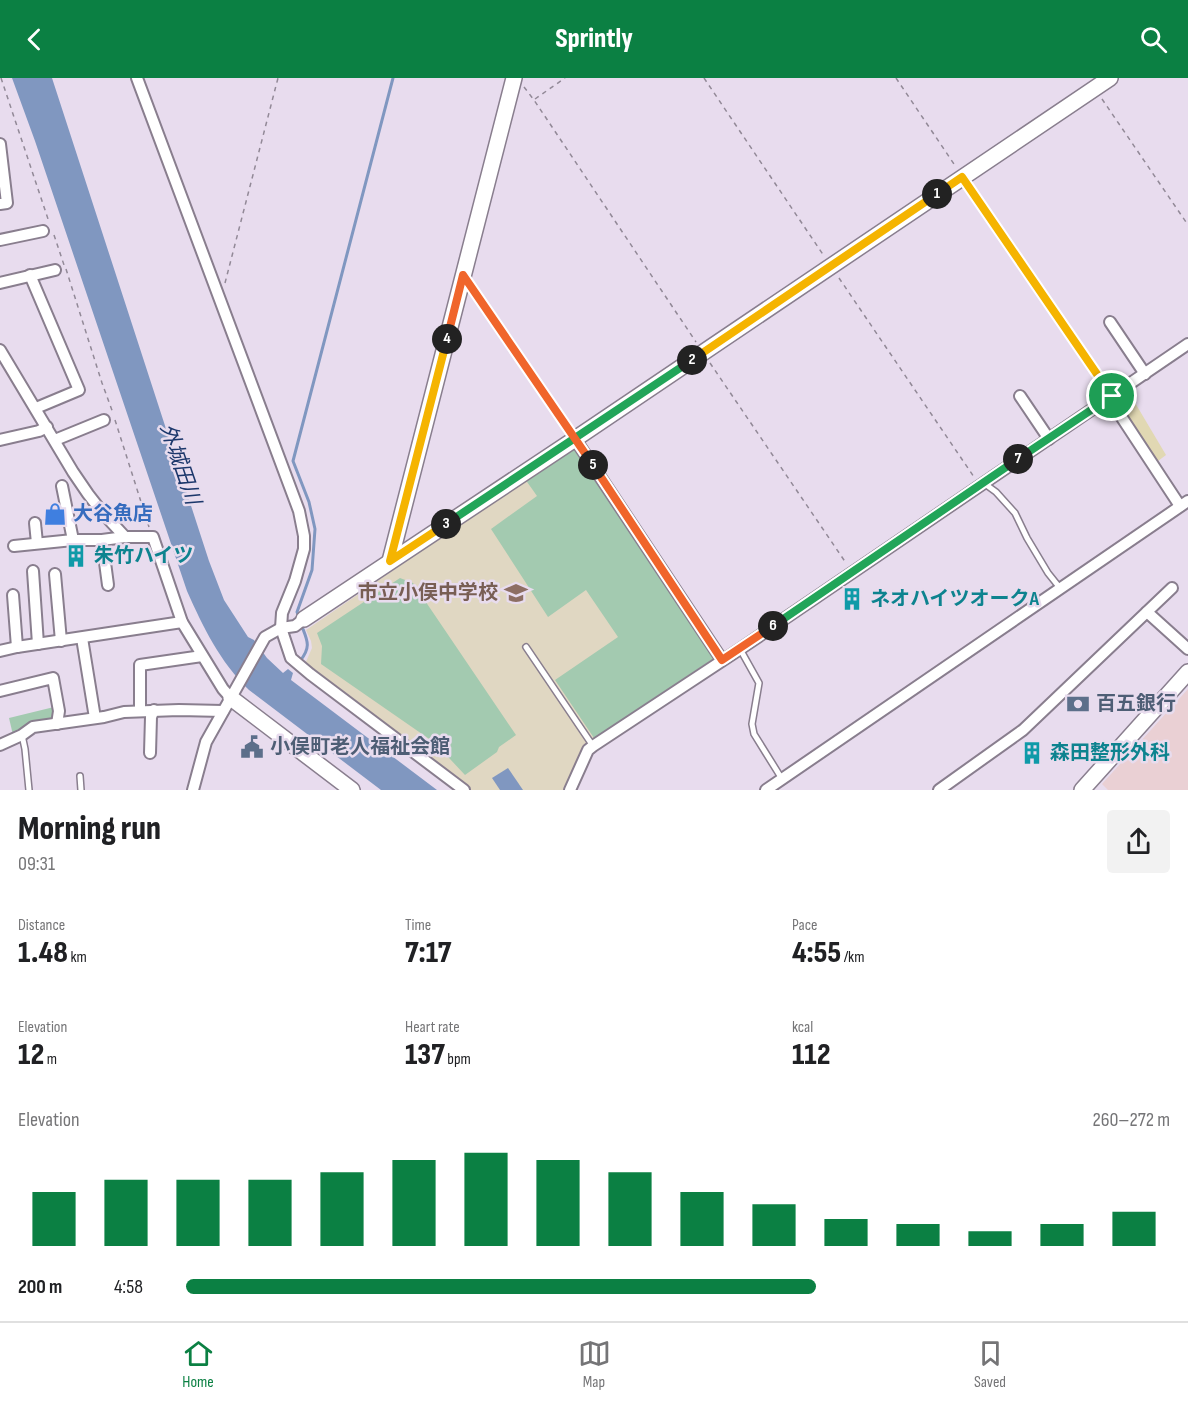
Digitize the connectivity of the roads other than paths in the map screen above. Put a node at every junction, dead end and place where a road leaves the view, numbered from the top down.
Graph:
1 (137, 78) edge
2 (1110, 78) edge
3 (514, 80) edge
4 (0, 144) edge
5 (0, 204) edge
6 (48, 229) road end
7 (0, 240) edge
8 (55, 270) dead end
9 (30, 275) junction
10 (0, 283) edge
11 (1110, 322) dead end
12 (1188, 344) edge
13 (0, 350) edge
14 (1145, 374) junction
15 (1020, 396) dead end
16 (1110, 397) junction
17 (36, 408) junction
18 (104, 420) dead end
19 (47, 427) junction
20 (575, 439) junction
21 (1049, 439) junction
22 (0, 440) edge
23 (55, 440) junction
24 (982, 484) junction
25 (62, 486) dead end
26 (1184, 504) edge
27 (35, 524) dead end
28 (125, 537) junction
29 (73, 540) junction
30 (102, 540) junction
31 (37, 543) junction
32 (14, 546) dead end
33 (390, 561) junction
34 (33, 571) dead end
35 (55, 574) dead end
36 (108, 585) dead end
37 (1060, 588) junction
38 (1172, 588) dead end
39 (13, 595) dead end
40 (1147, 612) junction
41 (182, 622) junction
42 (300, 622) joint
43 (281, 628) junction
44 (82, 638) junction
45 (61, 641) junction
46 (38, 644) junction
47 (526, 646) dead end
48 (17, 647) junction
49 (740, 649) junction
50 (1188, 649) edge
51 (0, 651) edge
52 (202, 656) junction
53 (722, 660) junction
54 (1188, 672) edge
55 (0, 691) edge
56 (229, 700) junction
57 (154, 710) junction
58 (140, 711) junction
59 (95, 718) junction
60 (57, 724) junction
61 (22, 735) junction
62 (0, 745) edge
63 (593, 746) junction
64 (150, 753) dead end
65 (80, 776) dead end
66 (782, 780) junction
67 (1089, 787) edge
68 (29, 790) edge
69 (81, 790) edge
70 (193, 790) edge
71 (352, 790) edge
72 (464, 790) edge
73 (570, 790) edge
74 (766, 790) edge
75 (939, 790) edge

1 - 43 street
2 - 20 street
3 - 33 street
4 - 5 street
6 - 7 street
8 - 9 street
9 - 10 street
9 - 17 street
11 - 14 street
12 - 14 street
13 - 17 street
14 - 16 street
15 - 21 street
16 - 21 street
16 - 26 street
17 - 19 street
18 - 23 street
19 - 22 street
19 - 23 street
20 - 33 street
20 - 53 street
21 - 24 street
23 - 28 street
24 - 37 lane
24 - 49 street
25 - 29 street
26 - 37 street
27 - 31 street
28 - 30 street
28 - 41 street
29 - 30 street
29 - 31 street
30 - 36 street
31 - 32 street
33 - 42 street
34 - 46 street
35 - 45 street
37 - 66 street
38 - 40 street
39 - 48 street
40 - 50 street
40 - 75 street
41 - 44 street
41 - 52 street
42 - 43 street
43 - 56 street
43 - 72 street
44 - 45 street
44 - 59 street
45 - 46 street
46 - 48 street
47 - 63 lane
48 - 51 street
49 - 53 street
49 - 66 lane
52 - 56 street
52 - 58 street
53 - 63 street
54 - 67 street
55 - 60 street
56 - 57 street
56 - 70 street
56 - 71 street
57 - 58 street
57 - 64 street
58 - 59 street
59 - 60 street
60 - 61 street
61 - 62 street
61 - 68 lane
63 - 73 street
65 - 69 lane
66 - 74 street

